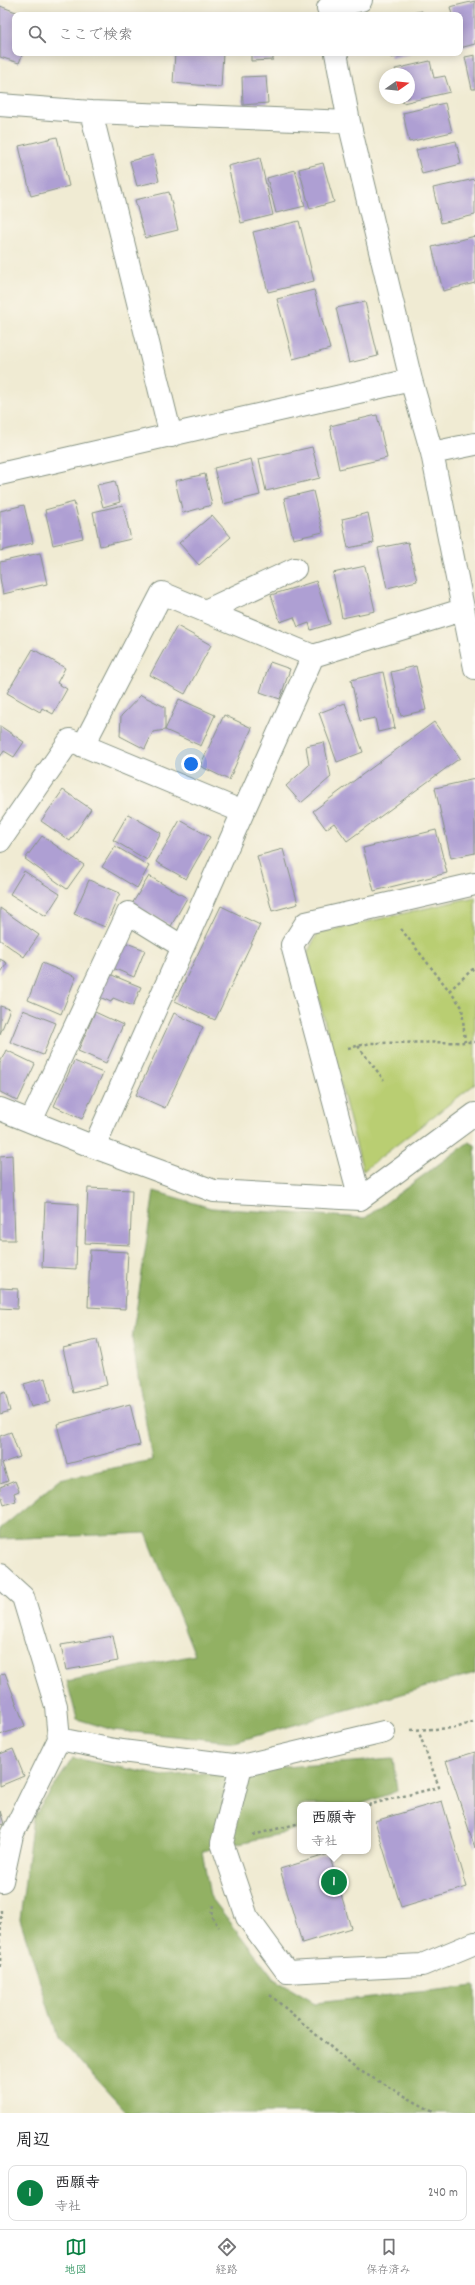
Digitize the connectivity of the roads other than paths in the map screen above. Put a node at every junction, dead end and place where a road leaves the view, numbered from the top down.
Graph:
1 (361, 0) edge
2 (329, 8) edge
3 (337, 56) edge
4 (0, 105) edge
5 (91, 112) junction
6 (349, 122) junction
7 (411, 380) junction
8 (171, 436) junction
9 (475, 444) edge
10 (432, 453) junction
11 (0, 474) edge
12 (296, 569) dead end
13 (462, 610) junction
14 (206, 611) junction
15 (313, 656) junction
16 (475, 668) edge
17 (83, 746) junction
18 (243, 812) junction
19 (0, 841) edge
20 (475, 884) edge
21 (183, 947) junction
22 (0, 1108) edge
23 (31, 1121) junction
24 (471, 1121) edge
25 (94, 1147) junction
26 (360, 1199) junction
27 (0, 1576) edge
28 (384, 1732) road end
29 (59, 1739) junction
30 (240, 1766) junction
31 (2, 1881) road end
32 (475, 1943) edge

1 - 2 street
3 - 6 street
4 - 5 street
5 - 6 street
5 - 8 street
6 - 7 street
7 - 8 street
7 - 10 street
8 - 11 street
9 - 10 street
10 - 13 street
12 - 14 street
13 - 15 street
13 - 16 street
14 - 15 street
14 - 17 street
15 - 18 street
17 - 18 street
17 - 19 street
18 - 21 street
20 - 26 street
21 - 23 street
21 - 25 street
22 - 23 street
23 - 25 street
24 - 26 street
25 - 26 street
27 - 29 street
28 - 30 street
29 - 30 street
29 - 31 street
30 - 32 street

